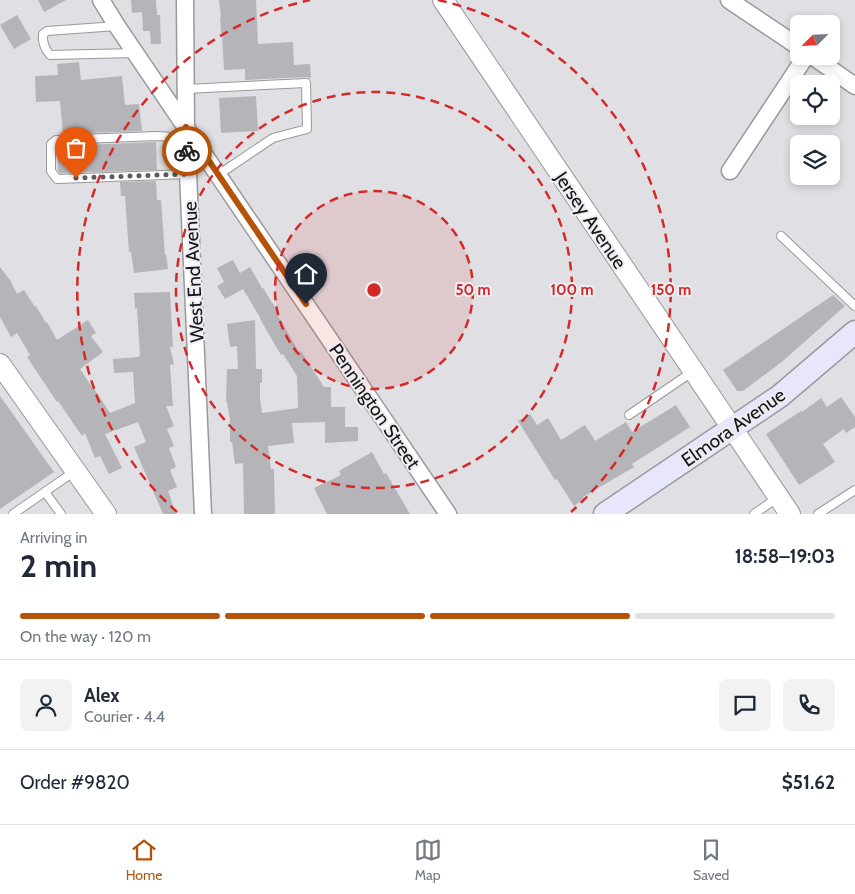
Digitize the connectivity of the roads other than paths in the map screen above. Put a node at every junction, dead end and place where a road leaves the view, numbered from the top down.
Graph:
1 (101, 0) edge
2 (184, 0) edge
3 (443, 0) edge
4 (729, 0) edge
5 (117, 26) junction
6 (790, 41) edge
7 (136, 53) junction
8 (800, 65) edge
9 (825, 65) edge
10 (855, 86) edge
11 (186, 89) junction
12 (187, 132) junction
13 (730, 171) dead end
14 (188, 174) junction
15 (218, 175) junction
16 (781, 236) dead end
17 (855, 306) edge
18 (855, 332) edge
19 (0, 364) edge
20 (694, 371) junction
21 (629, 415) dead end
22 (732, 428) junction
23 (76, 470) junction
24 (855, 490) edge
25 (45, 492) junction
26 (779, 497) junction
27 (13, 514) edge
28 (61, 514) edge
29 (106, 514) edge
30 (204, 514) edge
31 (448, 514) edge
32 (605, 514) edge
33 (754, 514) edge
34 (790, 514) edge
35 (818, 514) edge

1 - 5 street, Pennington Street
2 - 11 street, West End Avenue
3 - 20 street, Jersey Avenue
4 - 6 street
5 - 7 street, Pennington Street
5 - 7 lane
7 - 12 street, Pennington Street
8 - 13 street
9 - 10 street
11 - 12 street, West End Avenue
11 - 15 lane
12 - 14 street, West End Avenue
12 - 14 lane
12 - 15 street, Pennington Street
14 - 30 street, West End Avenue
15 - 31 street, Pennington Street
16 - 17 lane
18 - 22 main road, Elmora Avenue
19 - 23 street
20 - 21 lane
20 - 22 street, Jersey Avenue
22 - 26 street, Jersey Avenue
22 - 32 main road, Elmora Avenue
23 - 25 lane
23 - 29 street
24 - 35 lane
25 - 27 lane
25 - 28 lane
26 - 33 lane
26 - 34 street, Jersey Avenue

